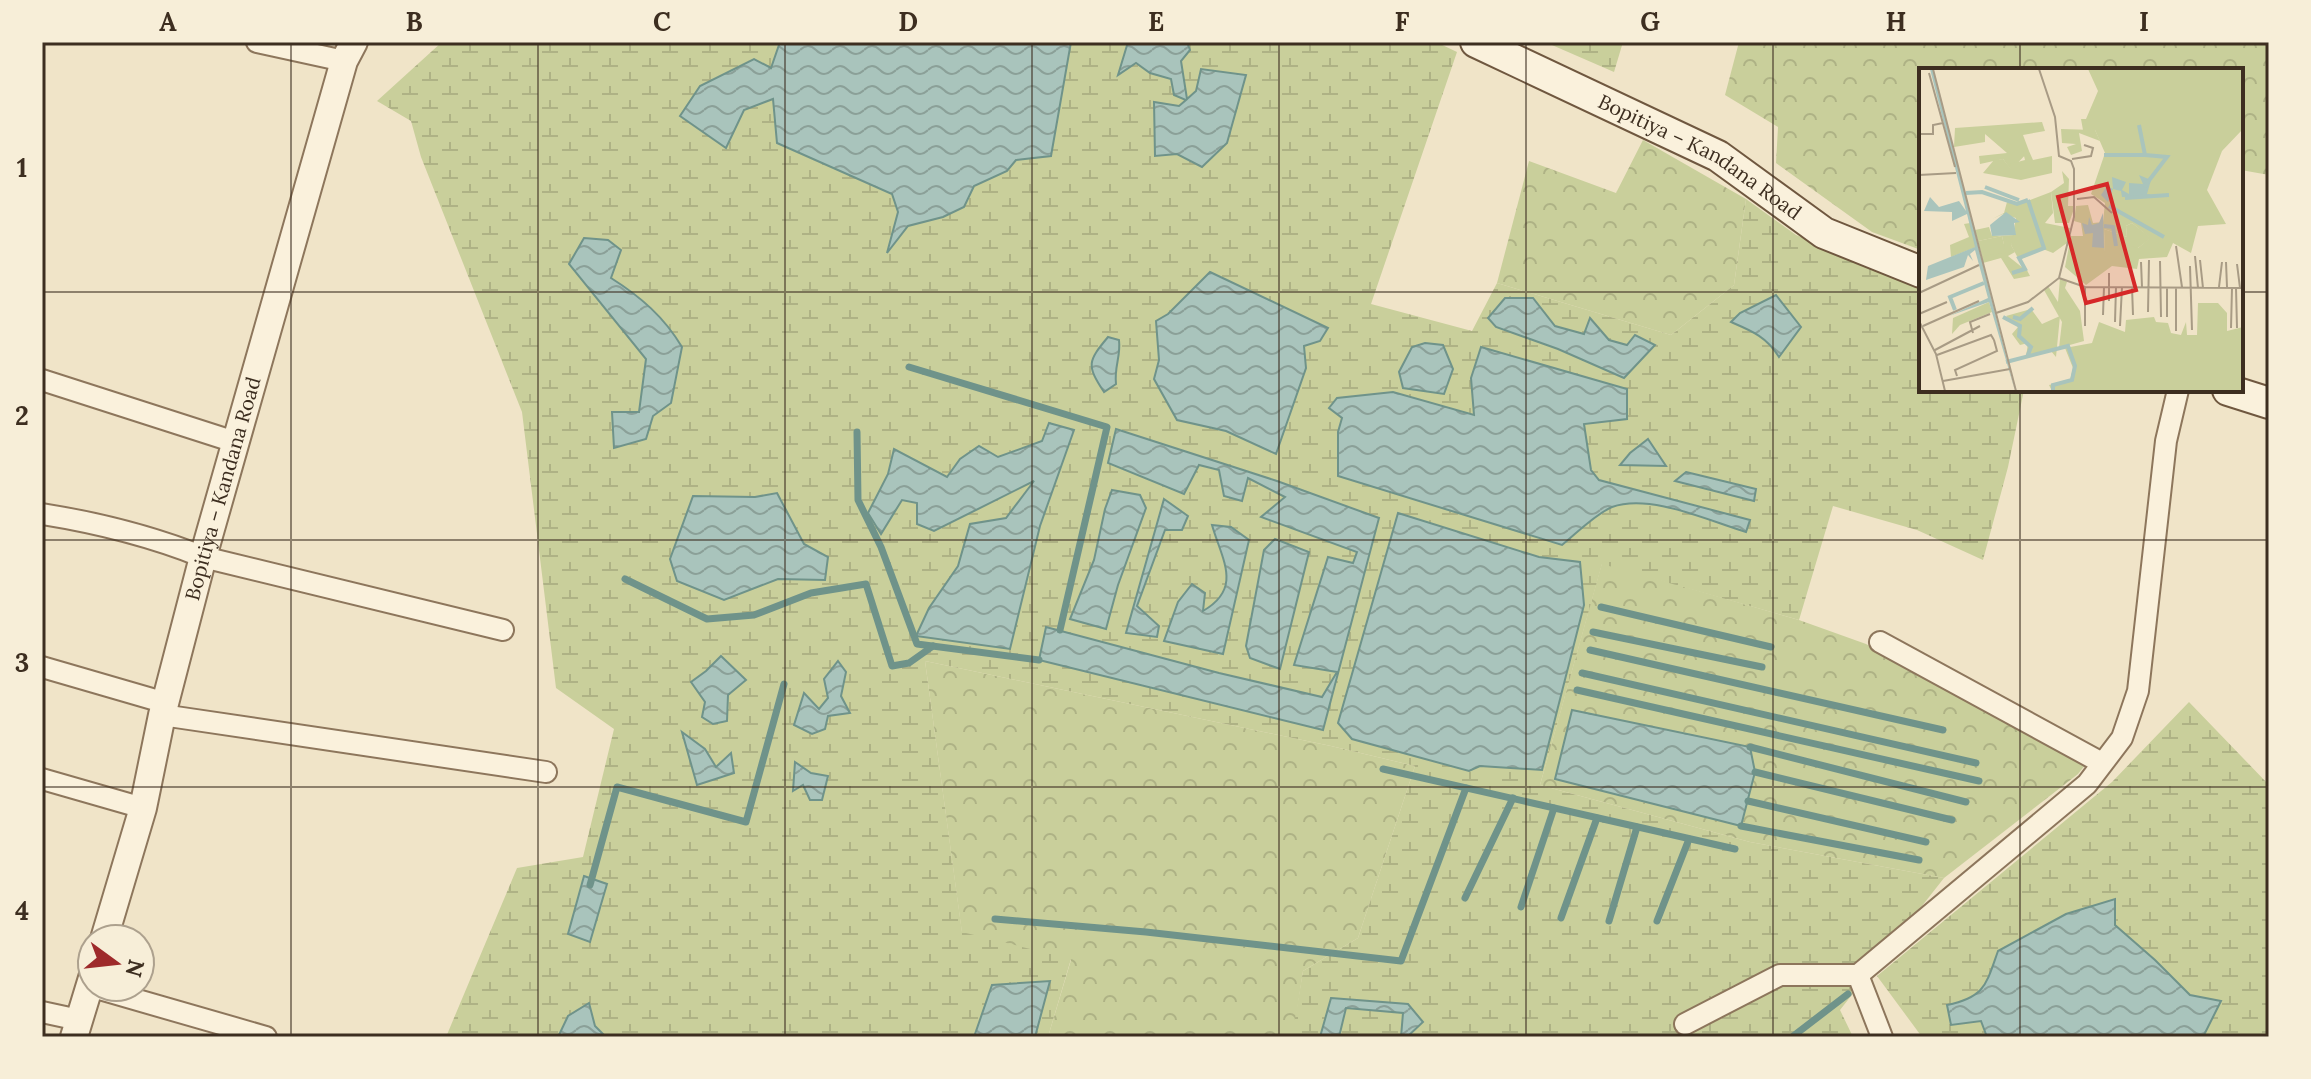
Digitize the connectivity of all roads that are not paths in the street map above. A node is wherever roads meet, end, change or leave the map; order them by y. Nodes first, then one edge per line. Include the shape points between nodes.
1 (257, 42) edge
2 (1476, 42) edge
3 (349, 51) edge
4 (1919, 271) edge
5 (42, 380) edge
6 (2178, 392) edge
7 (2234, 392) edge
8 (2269, 403) edge
9 (235, 442) junction
10 (42, 514) edge
11 (203, 557) junction
12 (503, 630) dead end
13 (1880, 642) dead end
14 (42, 667) edge
15 (164, 709) junction
16 (2102, 763) junction
17 (546, 772) dead end
18 (42, 779) edge
19 (143, 808) junction
20 (109, 923) edge
21 (1858, 975) junction
22 (156, 1002) edge
23 (84, 1003) edge
24 (42, 1012) edge
25 (1685, 1024) dead end
26 (76, 1028) edge
27 (266, 1037) edge
28 (1882, 1037) edge

1 - 3 street
2 - 4 main road, Bopitiya – Kandana Road via 1718,156 1824,233
3 - 9 street, Bopitiya – Kandana Road
5 - 9 street
6 - 16 street via 2166,441 2138,691 2122,738
7 - 8 main road
9 - 11 street, Bopitiya – Kandana Road
10 - 11 street via 95,523
11 - 12 street
11 - 15 street, Bopitiya – Kandana Road
13 - 16 street
14 - 15 street
15 - 17 street
15 - 19 street, Bopitiya – Kandana Road
16 - 21 street via 2087,784
18 - 19 street
19 - 20 street, Bopitiya – Kandana Road
21 - 25 street via 1780,975
21 - 28 street
22 - 27 street
23 - 26 street
24 - 26 street

